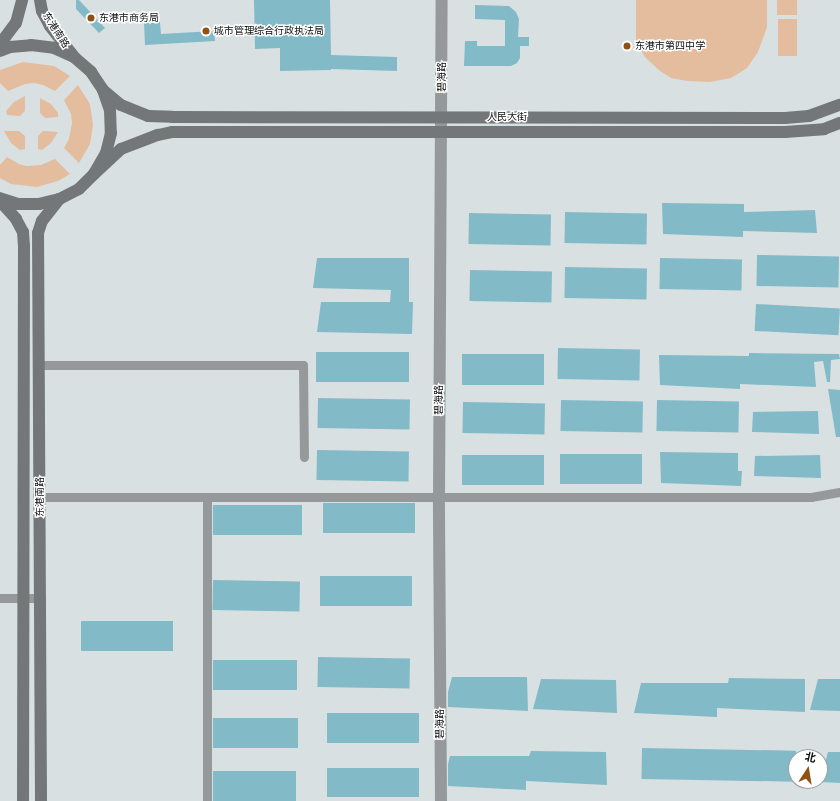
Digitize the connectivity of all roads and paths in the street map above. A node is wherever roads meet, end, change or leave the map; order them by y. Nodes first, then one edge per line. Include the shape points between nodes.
1 (22, 0) edge
2 (40, 0) edge
3 (442, 0) edge
4 (0, 44) edge
5 (0, 51) edge
6 (75, 58) junction
7 (103, 90) junction
8 (840, 105) edge
9 (441, 117) junction
10 (840, 123) edge
11 (441, 132) junction
12 (94, 174) junction
13 (59, 199) junction
14 (0, 200) edge
15 (39, 365) junction
16 (304, 457) dead end
17 (840, 492) edge
18 (40, 497) junction
19 (207, 497) junction
20 (438, 498) junction
21 (0, 598) edge
22 (23, 598) junction
23 (41, 598) junction
24 (22, 801) edge
25 (41, 801) edge
26 (207, 801) edge
27 (440, 801) edge

1 - 4 main road via 16,23
2 - 6 main road, 东港南路 via 42,11 50,26
3 - 9 street, 碧海路
5 - 6 main road via 32,44 54,48
6 - 7 main road via 91,72
7 - 9 main road, 人民大街 via 121,105 148,116
7 - 12 main road via 110,110 110,133 106,153
8 - 9 main road, 人民大街 via 809,116 786,118
9 - 11 street, 碧海路
10 - 11 main road, 人民大街 via 824,129 785,132
11 - 12 main road, 人民大街 via 172,132 121,149
11 - 20 street, 碧海路
12 - 13 main road via 79,189
13 - 14 main road via 39,204 18,204
13 - 15 main road, 东港南路 via 42,221 38,233
14 - 22 main road, 东港南路 via 24,232
15 - 16 street via 303,365
15 - 18 main road, 东港南路
17 - 20 street via 811,497
18 - 19 street
18 - 23 main road, 东港南路
19 - 20 street
19 - 26 street
20 - 27 street, 碧海路
21 - 22 street
22 - 23 street
22 - 24 main road, 东港南路
23 - 25 main road, 东港南路

